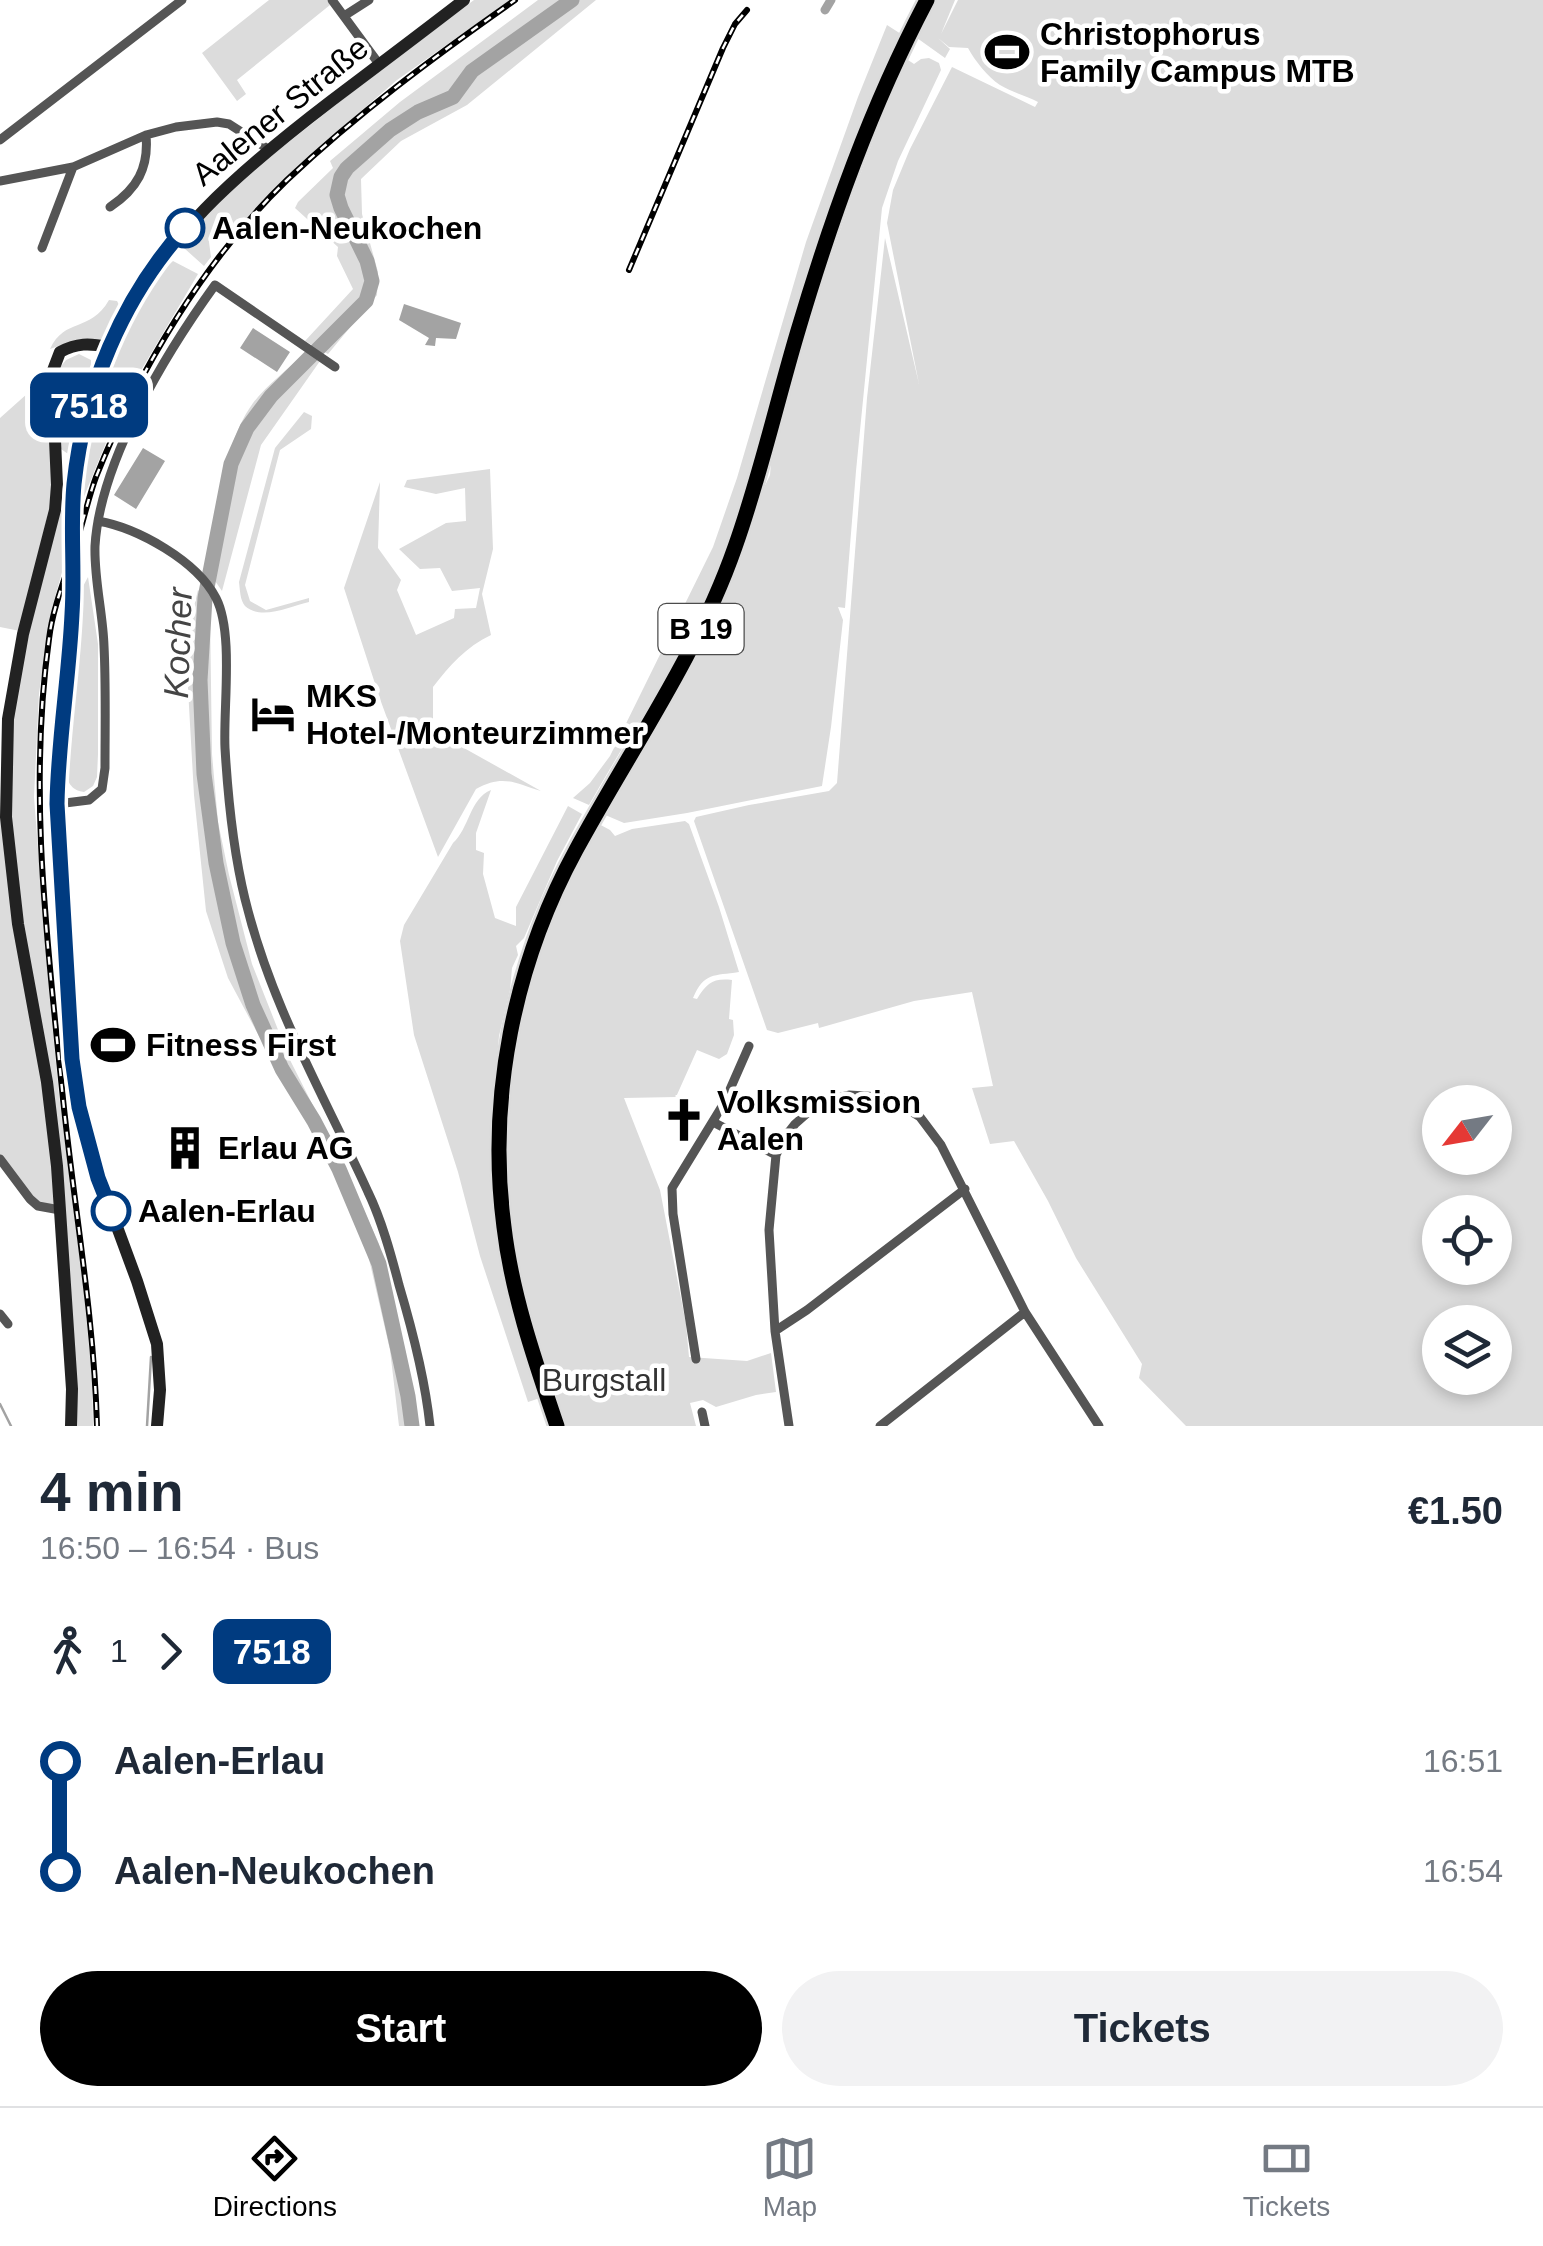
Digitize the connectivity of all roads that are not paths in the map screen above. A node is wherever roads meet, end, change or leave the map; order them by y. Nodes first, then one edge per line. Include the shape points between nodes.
1 (182, 0) edge
2 (332, 0) edge
3 (369, 0) edge
4 (464, 0) edge
5 (927, 0) edge
6 (344, 16) junction
7 (379, 64) junction
8 (146, 135) junction
9 (0, 140) edge
10 (268, 148) junction
11 (72, 168) junction
12 (0, 182) edge
13 (110, 207) dead end
14 (42, 248) dead end
15 (108, 348) junction
16 (331, 363) dead end
17 (98, 522) junction
18 (3, 733) edge
19 (57, 804) junction
20 (750, 1046) dead end
21 (712, 1122) junction
22 (776, 1155) junction
23 (0, 1159) edge
24 (964, 1189) junction
25 (60, 1210) junction
26 (1024, 1312) junction
27 (0, 1314) edge
28 (8, 1324) dead end
29 (774, 1330) junction
30 (696, 1359) dead end
31 (702, 1412) dead end
32 (71, 1426) edge
33 (157, 1426) edge
34 (430, 1426) edge
35 (556, 1426) edge
36 (705, 1426) edge
37 (789, 1426) edge
38 (880, 1426) edge
39 (1099, 1426) edge

1 - 9 street
2 - 6 street
3 - 6 street
4 - 7 street, Aalener Straße
5 - 35 highway, B 19 via 832,222 720,588 571,859 525,970 504,1068 499,1176 511,1270
6 - 7 street
7 - 10 street, Aalener Straße
8 - 10 street via 217,122
8 - 11 street
8 - 13 street via 140,178
10 - 15 street, Aalener Straße via 171,244
11 - 12 street
11 - 14 street
15 - 18 street via 75,344 60,352 52,373 58,485
15 - 19 street, Aalener Straße, bridge via 74,484 73,610
16 - 17 street via 215,285 144,399 104,490
17 - 19 street via 105,768 102,788 89,800
17 - 34 street via 180,558 218,603 229,798 244,897 289,1030 376,1211 416,1345
18 - 25 street via 18,924 47,1082
19 - 33 street, Aalener Straße via 79,1107 157,1344
20 - 21 street
21 - 22 street
21 - 30 street via 672,1188
22 - 24 street via 812,1109 850,1095 881,1097 920,1118
22 - 29 street via 769,1230
23 - 25 street via 38,1206
24 - 26 street
24 - 29 street
25 - 32 street
26 - 38 street
26 - 39 street
27 - 28 street
29 - 37 street
31 - 36 street

